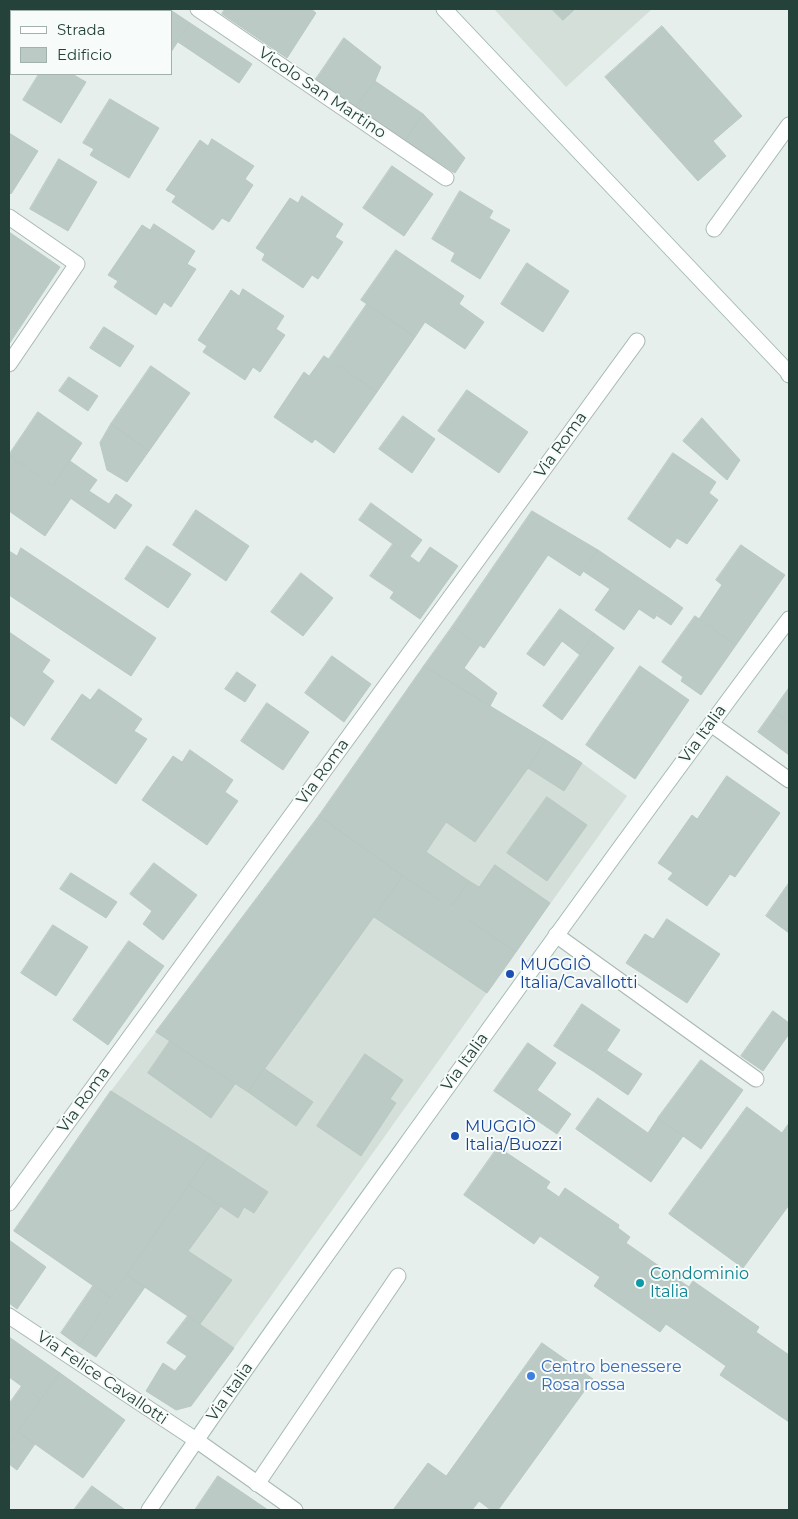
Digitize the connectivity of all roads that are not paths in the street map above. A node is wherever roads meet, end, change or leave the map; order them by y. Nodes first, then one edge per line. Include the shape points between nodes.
1 (198, 9) edge
2 (444, 9) edge
3 (789, 125) edge
4 (446, 178) dead end
5 (9, 217) edge
6 (714, 229) dead end
7 (636, 341) dead end
8 (9, 364) edge
9 (788, 373) edge
10 (789, 619) edge
11 (711, 724) junction
12 (789, 780) edge
13 (556, 936) junction
14 (756, 1079) dead end
15 (9, 1203) edge
16 (398, 1276) dead end
17 (9, 1316) edge
18 (196, 1440) junction
19 (257, 1484) junction
20 (148, 1510) edge
21 (295, 1510) edge

1 - 4 street, Vicolo San Martino
2 - 9 street
3 - 6 street
5 - 8 street via 77,264
7 - 15 street, Via Roma
10 - 11 street, Via Italia
11 - 12 street
11 - 13 street, Via Italia
13 - 14 street
13 - 18 street, Via Italia
16 - 19 street
17 - 18 street, Via Felice Cavallotti
18 - 19 street, Via Felice Cavallotti
18 - 20 street, Via Italia
19 - 21 street, Via Felice Cavallotti

